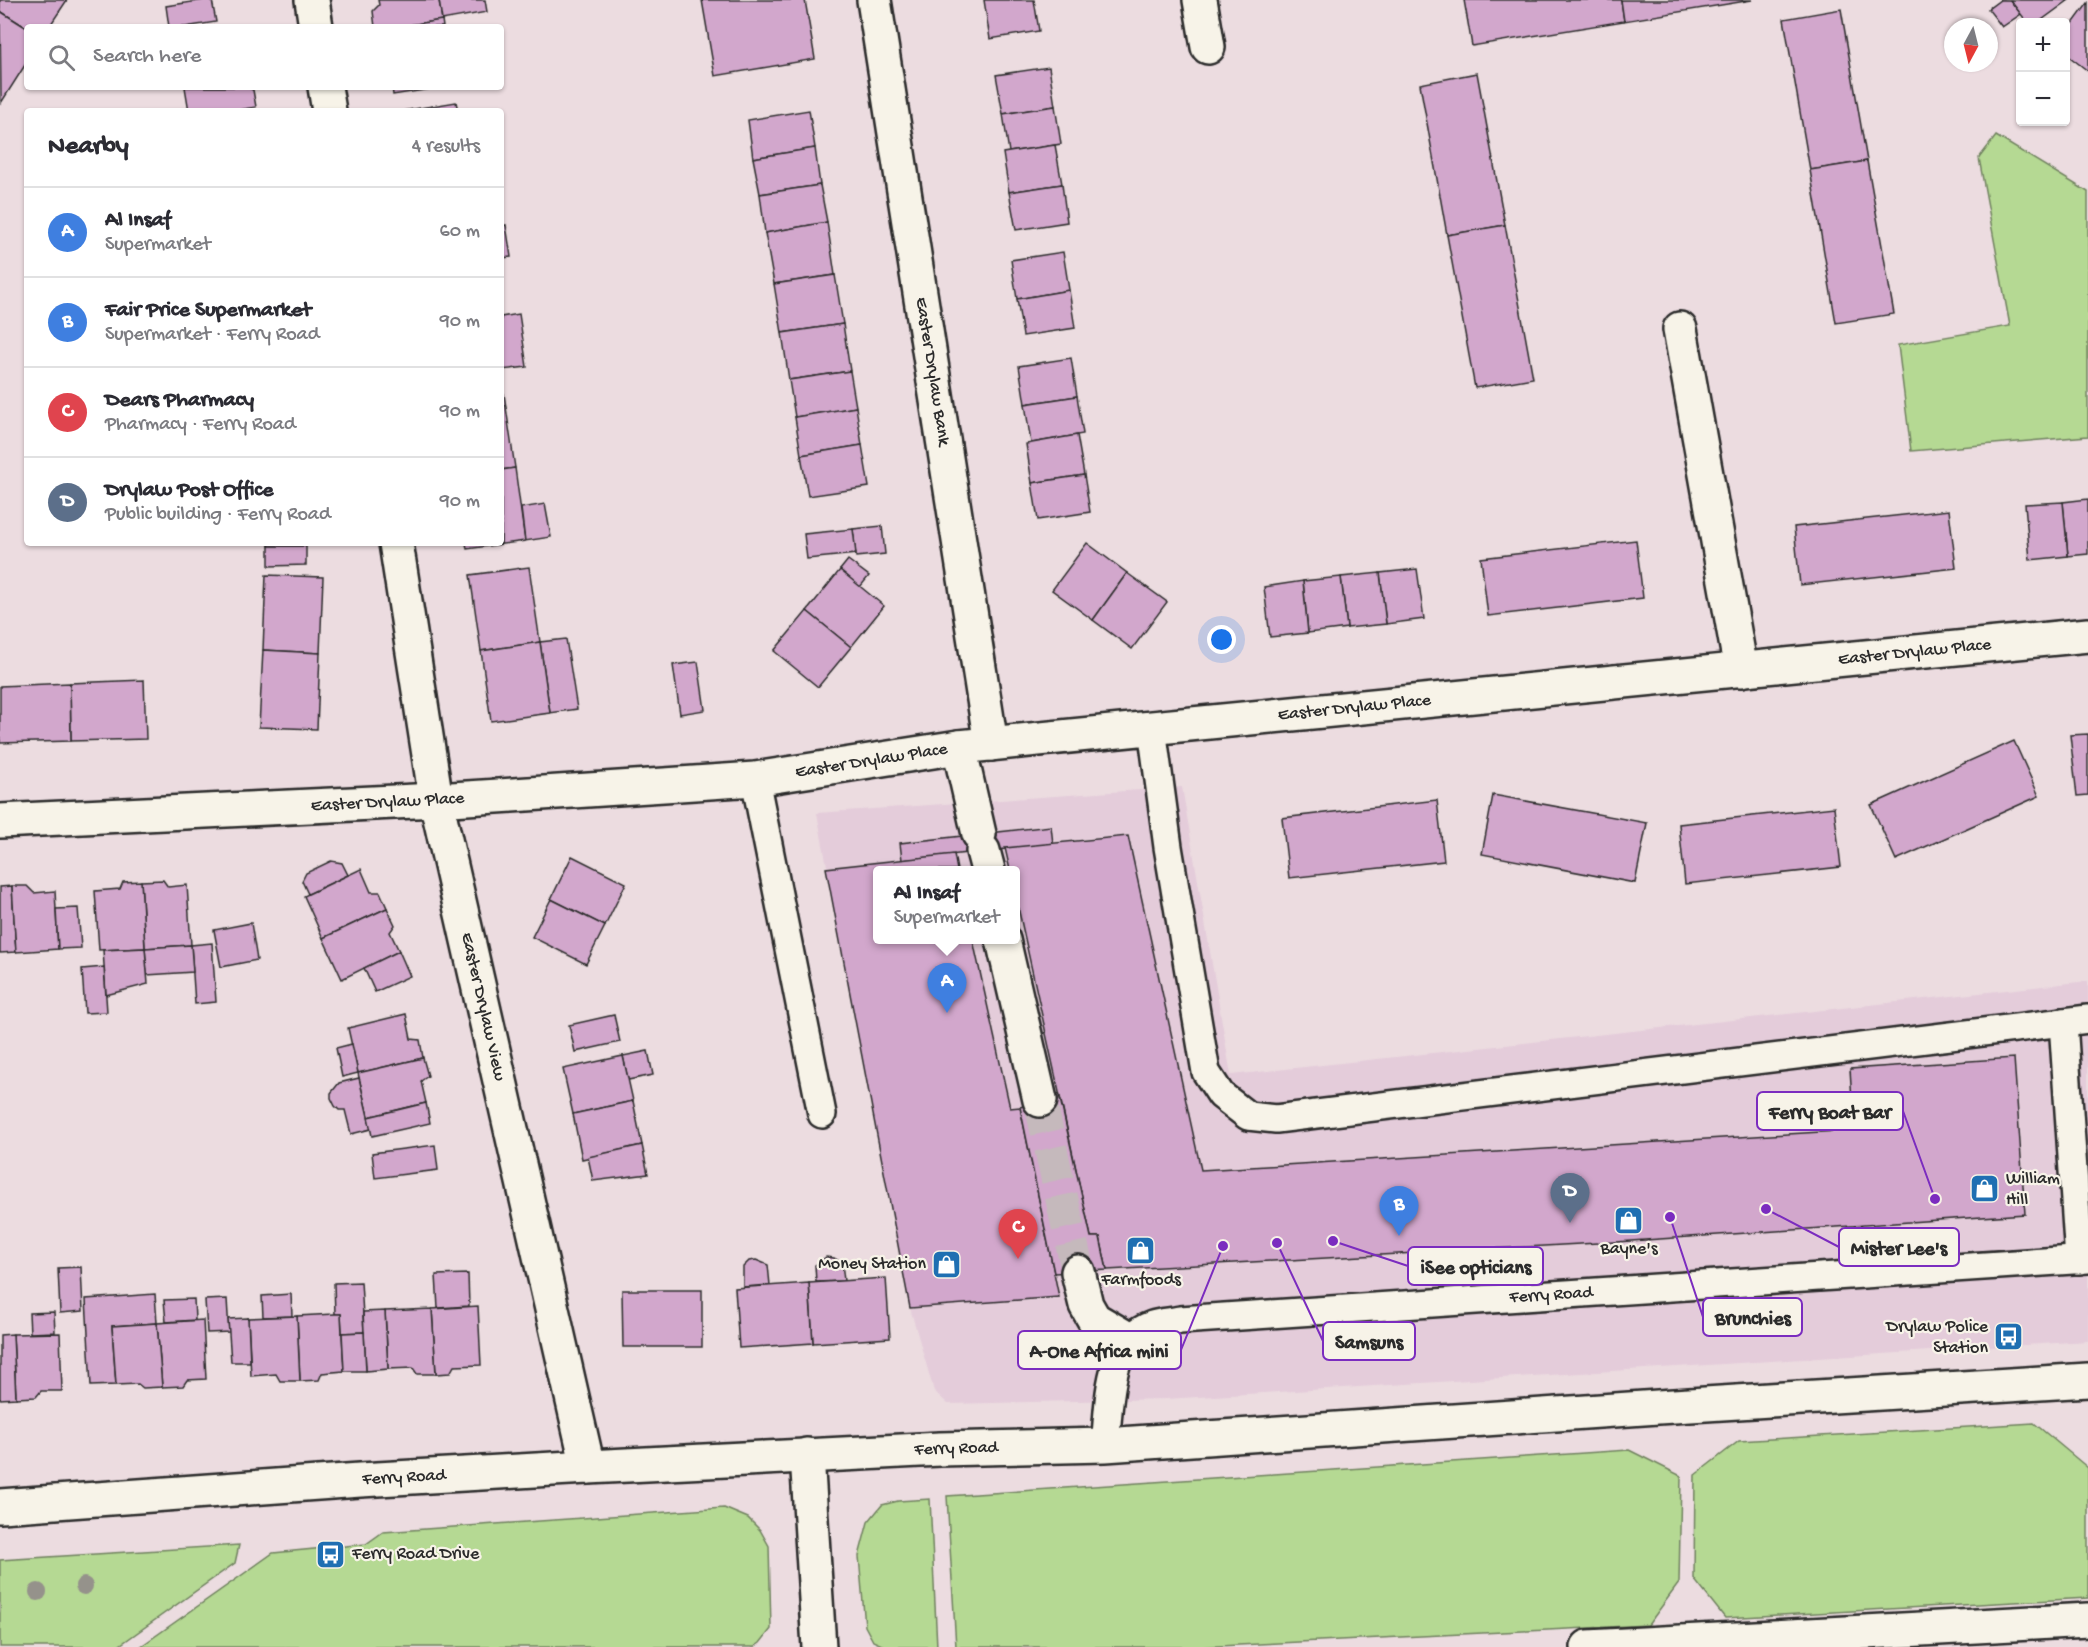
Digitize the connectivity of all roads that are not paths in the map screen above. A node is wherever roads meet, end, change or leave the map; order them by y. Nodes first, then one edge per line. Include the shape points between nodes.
1 (312, 0) edge
2 (874, 0) edge
3 (1200, 0) edge
4 (316, 24) edge
5 (1208, 47) dead end
6 (326, 90) edge
7 (328, 108) edge
8 (1680, 329) dead end
9 (396, 546) edge
10 (2088, 635) edge
11 (1741, 670) junction
12 (1152, 728) junction
13 (991, 744) junction
14 (959, 747) junction
15 (755, 779) junction
16 (436, 800) junction
17 (0, 821) edge
18 (983, 852) edge
19 (1004, 944) edge
20 (2075, 1021) edge
21 (1040, 1100) tunnel mouth
22 (822, 1114) dead end
23 (2083, 1259) edge
24 (1078, 1272) tunnel mouth
25 (1128, 1339) junction
26 (2088, 1380) edge
27 (1105, 1445) junction
28 (807, 1455) junction
29 (588, 1467) junction
30 (0, 1506) edge
31 (2088, 1620) edge
32 (1686, 1645) edge
33 (819, 1647) edge
34 (1588, 1647) edge

1 - 4 street
2 - 13 street, Easter Drylaw Bank
3 - 5 street
6 - 7 street
8 - 11 street
9 - 16 street, Easter Drylaw View
10 - 11 street, Easter Drylaw Place
11 - 12 street, Easter Drylaw Place
12 - 13 street, Easter Drylaw Place
12 - 20 lane via 1206,1072 1221,1095 1248,1116 1276,1119
13 - 14 street, Easter Drylaw Place
14 - 15 street, Easter Drylaw Place
14 - 18 street
15 - 16 street, Easter Drylaw Place
15 - 22 lane
16 - 17 street, Easter Drylaw Place
16 - 29 street, Easter Drylaw View
19 - 21 street
20 - 23 lane
23 - 25 lane, Ferry Road via 1180,1320 1152,1325
24 - 25 street via 1086,1305 1094,1319
25 - 27 lane via 1113,1377
26 - 27 street, Ferry Road
27 - 28 street, Ferry Road
28 - 29 street, Ferry Road
28 - 33 street
29 - 30 street, Ferry Road
31 - 32 street
32 - 34 street

